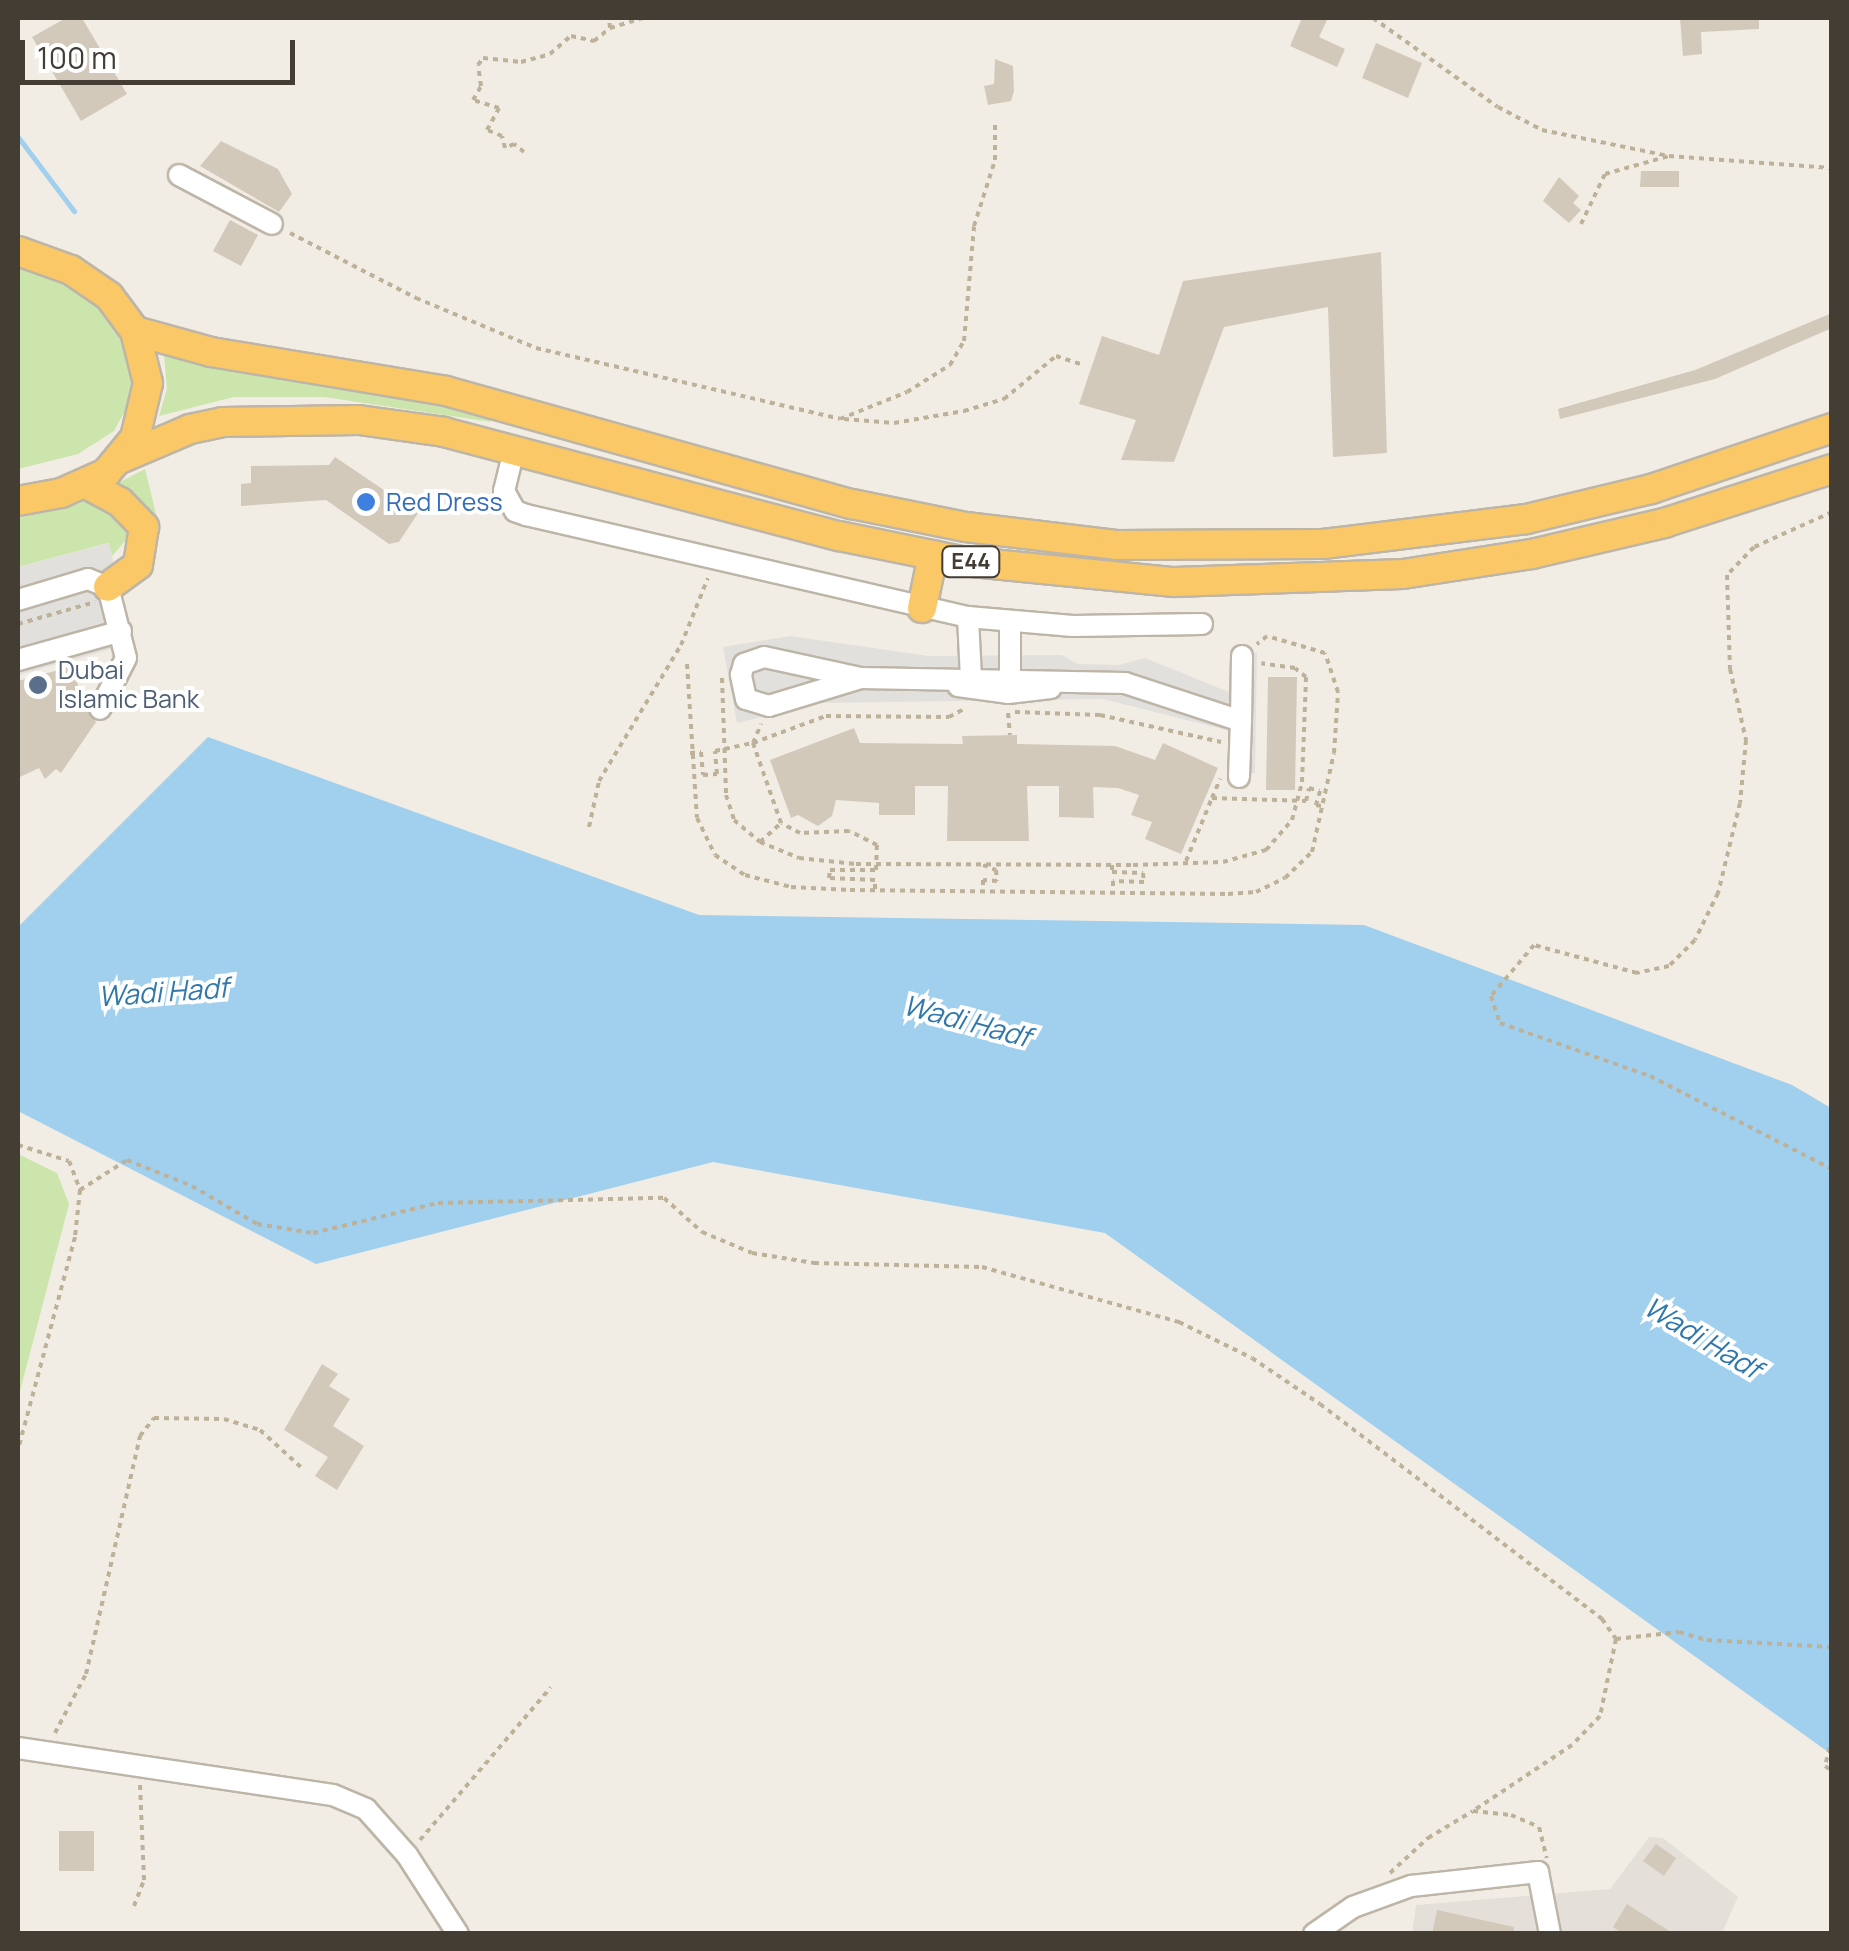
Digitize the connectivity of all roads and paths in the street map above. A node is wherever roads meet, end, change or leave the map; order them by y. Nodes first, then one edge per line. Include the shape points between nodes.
1 (608, 18) edge
2 (642, 18) edge
3 (1374, 18) edge
4 (610, 28) junction
5 (995, 125) dead end
6 (524, 152) dead end
7 (1669, 156) junction
8 (1832, 168) edge
9 (179, 175) dead end
10 (272, 224) joint
11 (1581, 224) dead end
12 (18, 252) edge
13 (135, 330) junction
14 (1081, 364) dead end
15 (524, 414) junction
16 (840, 419) junction
17 (1832, 428) edge
18 (514, 450) junction
19 (120, 459) junction
20 (1832, 469) edge
21 (86, 484) junction
22 (18, 501) edge
23 (1832, 512) edge
24 (933, 555) junction
25 (714, 559) junction
26 (101, 583) junction
27 (18, 600) edge
28 (922, 608) junction
29 (968, 617) junction
30 (1010, 622) junction
31 (18, 624) edge
32 (1202, 624) dead end
33 (121, 631) junction
34 (1242, 656) junction
35 (18, 660) edge
36 (687, 664) dead end
37 (741, 675) junction
38 (862, 678) junction
39 (943, 678) junction
40 (971, 678) junction
41 (1010, 678) junction
42 (1061, 681) junction
43 (769, 706) junction
44 (100, 708) dead end
45 (980, 708) dead end
46 (994, 709) dead end
47 (1008, 710) junction
48 (1241, 721) junction
49 (1010, 735) dead end
50 (753, 744) junction
51 (728, 748) junction
52 (1240, 748) junction
53 (690, 753) junction
54 (1239, 776) dead end
55 (1298, 800) junction
56 (1326, 807) junction
57 (781, 823) junction
58 (590, 827) dead end
59 (760, 842) junction
60 (983, 863) junction
61 (1185, 863) junction
62 (877, 864) junction
63 (1112, 865) junction
64 (875, 889) junction
65 (984, 889) junction
66 (1113, 892) junction
67 (18, 1146) edge
68 (1832, 1169) edge
69 (80, 1190) junction
70 (18, 1449) edge
71 (303, 1469) dead end
72 (1616, 1639) junction
73 (1832, 1646) edge
74 (551, 1687) dead end
75 (1832, 1738) edge
76 (28, 1750) edge
77 (139, 1765) junction
78 (1832, 1771) edge
79 (1472, 1811) junction
80 (407, 1856) junction
81 (1538, 1872) junction
82 (134, 1906) dead end
83 (1353, 1907) junction
84 (458, 1934) edge
85 (1314, 1934) edge
86 (1550, 1934) edge

1 - 4 path
2 - 4 path
3 - 7 path via 1498,107 1542,130
4 - 6 path via 594,41 571,36 550,54 522,62 483,58 478,65 481,86 473,100 499,108 487,130 502,136 504,148 514,144
5 - 16 path via 995,160 974,226 964,341 950,365 907,392
7 - 8 path
7 - 11 path via 1606,174
9 - 10 street
10 - 16 path via 416,298 536,348
12 - 13 highway via 93,282
13 - 15 highway, E44 via 210,352 446,391
13 - 19 highway via 148,383 146,410
14 - 16 path via 1056,356 1004,398 964,411 894,422
15 - 17 highway, E44 via 852,504 966,528 1116,545 1212,547 1323,544 1526,519 1651,489
15 - 18 highway
18 - 19 highway, E44 via 410,427 274,418 190,429
18 - 24 highway, E44
18 - 25 street via 504,491 515,511
19 - 21 highway
20 - 24 highway, E44 via 1664,523 1403,574 1174,582
21 - 22 highway
21 - 26 highway via 120,502 144,527 138,565
23 - 68 path via 1754,547 1728,575 1730,669 1746,740 1740,803 1718,892 1695,940 1669,966 1637,972 1534,945 1491,996 1500,1023 1650,1076
24 - 28 highway
25 - 28 street
25 - 58 path via 681,645 599,780
26 - 27 street
26 - 31 path via 102,600
26 - 33 street
28 - 29 street
29 - 30 street
29 - 40 street
30 - 32 street
30 - 41 street
33 - 35 street
33 - 44 street via 126,666
34 - 48 street
34 - 55 path via 1295,668 1306,677
34 - 56 path via 1267,636 1325,653 1338,692
36 - 53 path
37 - 38 street via 744,664 764,657
37 - 43 street via 746,699
37 - 51 path via 717,679
38 - 39 street
38 - 43 street
39 - 40 street
39 - 42 street via 969,692 1044,694
40 - 41 street
41 - 42 street
42 - 48 street via 1125,683
43 - 50 path
45 - 50 path via 949,717 826,716
46 - 47 path
47 - 49 path
47 - 52 path via 1028,717 1100,714
48 - 52 street
50 - 51 path
50 - 57 path
51 - 53 path via 715,751 717,774 703,775 701,752
51 - 59 path via 726,795 734,820
52 - 54 street
53 - 64 path via 697,818 715,855 745,875 791,886
55 - 56 path via 1306,802 1309,788 1320,791 1316,805
55 - 61 path via 1292,820 1266,850
55 - 61 path via 1212,798
56 - 66 path via 1312,852 1286,878 1256,892
57 - 59 path
57 - 62 path via 800,833 869,837 877,845
59 - 62 path via 799,858
60 - 62 path
60 - 63 path
60 - 65 path via 983,870 996,870 997,881 984,880
61 - 63 path
62 - 64 path via 876,870 830,870 829,878 875,880
63 - 66 path via 1112,872 1144,872 1144,882 1113,881
64 - 65 path
65 - 66 path
67 - 69 path via 69,1161
69 - 70 path via 75,1236
69 - 72 path via 127,1160 192,1186 257,1224 313,1233 438,1202 664,1198 702,1232 752,1253 814,1263 982,1267 1162,1317 1252,1358 1320,1404 1602,1619
71 - 76 path via 260,1430 224,1419 154,1418 140,1436 86,1674 69,1715
72 - 73 path via 1679,1632 1708,1640
72 - 79 path via 1600,1716 1572,1744
74 - 80 path
75 - 78 path via 1825,1766
76 - 77 street
77 - 80 street via 332,1795 366,1809
77 - 82 path via 144,1880
79 - 81 path via 1512,1815 1539,1828 1547,1860
79 - 83 path via 1428,1838
80 - 84 street
81 - 83 street via 1411,1886
81 - 86 street
83 - 85 street

